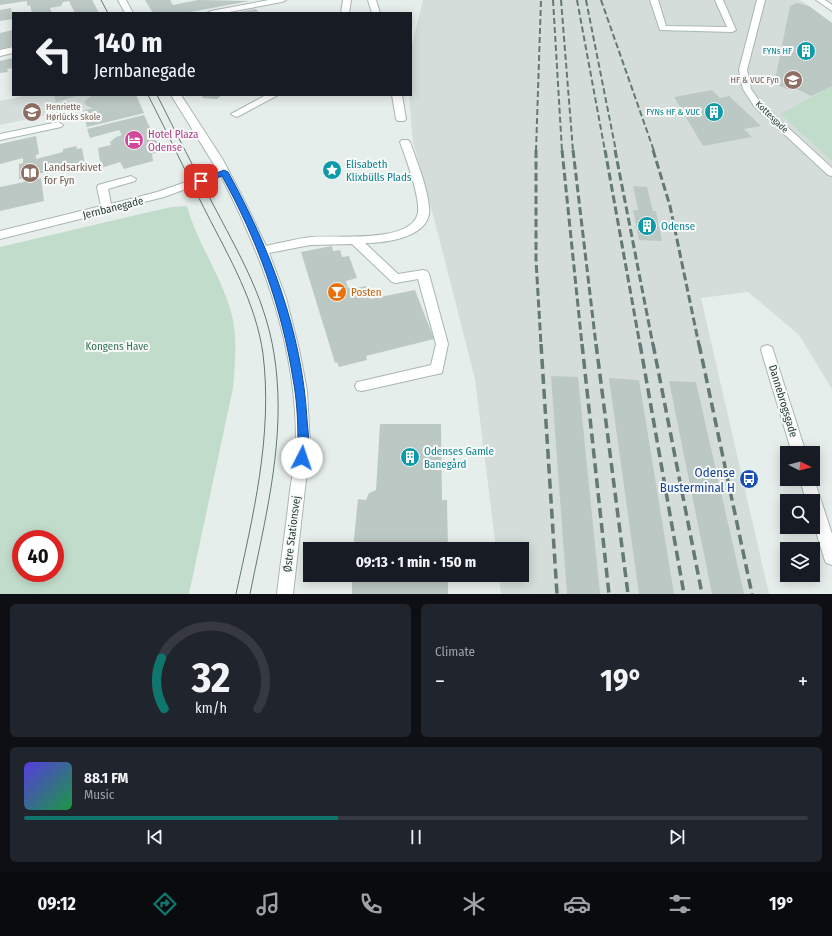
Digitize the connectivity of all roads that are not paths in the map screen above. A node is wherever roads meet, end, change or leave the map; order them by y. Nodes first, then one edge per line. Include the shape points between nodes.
1 (122, 0) edge
2 (282, 0) edge
3 (347, 0) edge
4 (372, 0) edge
5 (654, 0) edge
6 (719, 0) edge
7 (761, 0) edge
8 (820, 0) edge
9 (259, 4) junction
10 (832, 9) edge
11 (128, 12) edge
12 (216, 12) edge
13 (264, 12) edge
14 (345, 12) edge
15 (376, 12) edge
16 (12, 50) edge
17 (0, 53) edge
18 (177, 96) edge
19 (271, 96) edge
20 (397, 96) edge
21 (236, 114) dead end
22 (401, 119) dead end
23 (58, 125) dead end
24 (0, 137) edge
25 (405, 142) dead end
26 (224, 172) junction
27 (832, 173) edge
28 (131, 179) dead end
29 (107, 210) junction
30 (0, 235) edge
31 (355, 240) junction
32 (262, 251) junction
33 (767, 350) dead end
34 (362, 386) dead end
35 (797, 446) edge
36 (809, 486) edge
37 (832, 558) edge
38 (285, 594) edge

1 - 11 street
2 - 9 street
3 - 14 street
4 - 15 street
5 - 6 street via 663,28 732,30
7 - 27 street, Kottesgade via 743,70 747,89 757,104
8 - 10 street
9 - 12 street
9 - 13 street
16 - 17 street
18 - 26 street, Østre Stationsvej
19 - 21 street
20 - 22 street
23 - 24 street
25 - 31 street via 418,182 424,214 419,225 405,234
26 - 29 street, Jernbanegade via 160,196
26 - 32 street, Østre Stationsvej
28 - 29 street via 102,187
29 - 30 street, Jernbanegade
31 - 32 street via 308,241
31 - 34 street via 396,279 423,274 442,344 438,369
32 - 38 street, Østre Stationsvej via 280,298 300,391 303,444
33 - 35 street, Dannebrogsgade
36 - 37 street

